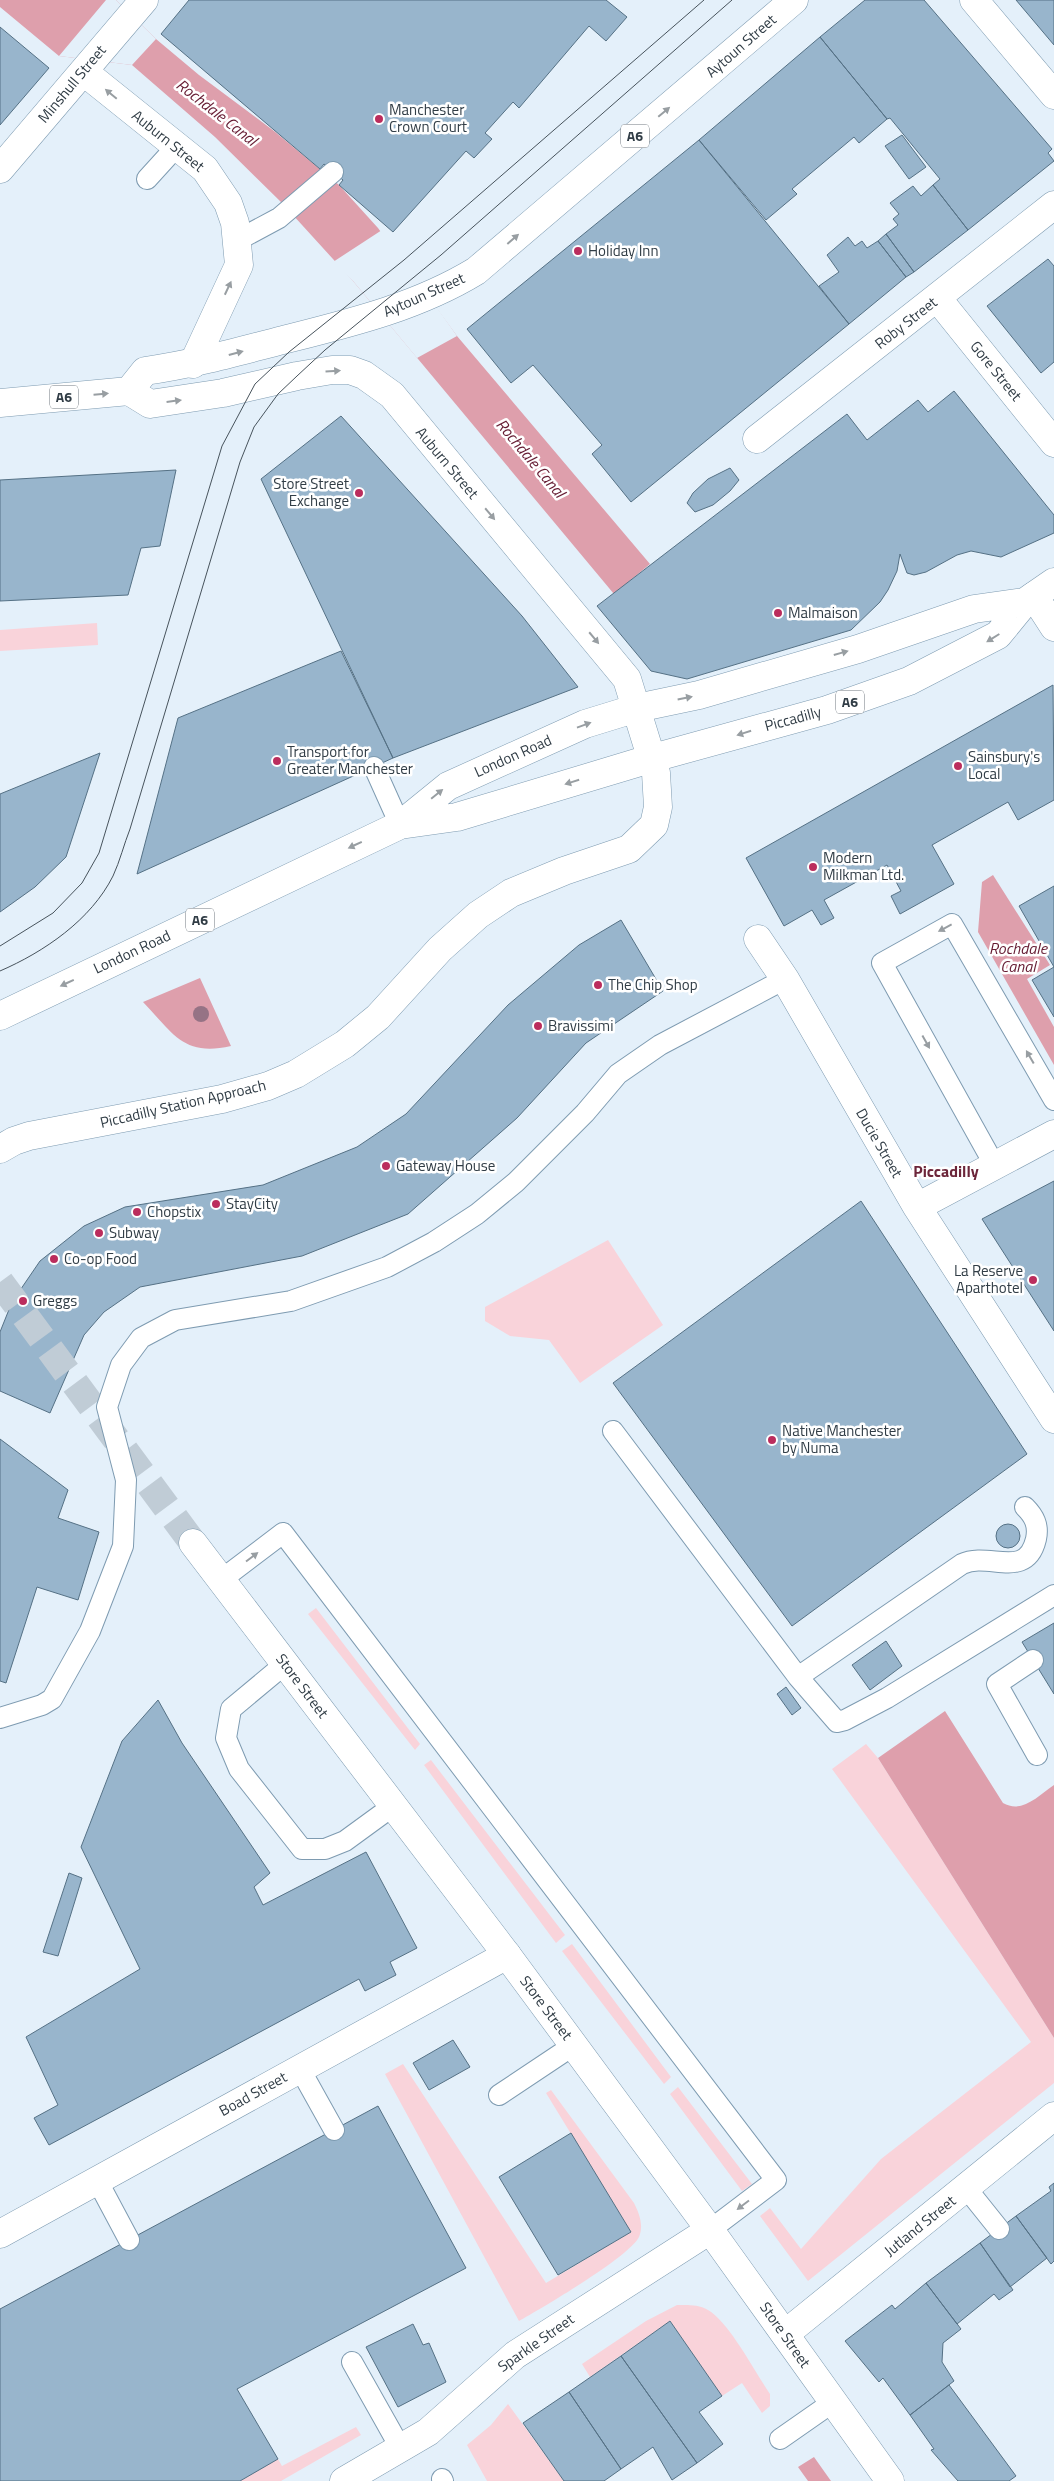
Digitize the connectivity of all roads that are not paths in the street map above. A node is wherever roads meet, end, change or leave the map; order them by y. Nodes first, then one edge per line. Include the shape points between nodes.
1 (794, 0) edge
2 (974, 0) edge
3 (138, 8) edge
4 (88, 66) junction
5 (1054, 95) edge
6 (177, 146) junction
7 (0, 169) edge
8 (333, 172) dead end
9 (147, 179) dead end
10 (1054, 205) edge
11 (238, 240) junction
12 (938, 299) junction
13 (193, 364) junction
14 (128, 391) junction
15 (0, 403) edge
16 (757, 439) dead end
17 (1054, 443) edge
18 (1038, 593) edge
19 (1054, 628) edge
20 (637, 708) junction
21 (653, 758) junction
22 (374, 767) dead end
23 (400, 825) junction
24 (758, 939) dead end
25 (785, 979) junction
26 (0, 1016) edge
27 (1054, 1100) edge
28 (1054, 1134) edge
29 (0, 1149) edge
30 (995, 1166) junction
31 (917, 1207) junction
32 (1054, 1419) edge
33 (613, 1431) dead end
34 (1025, 1507) dead end
35 (193, 1543) tunnel mouth
36 (221, 1580) junction
37 (1054, 1595) edge
38 (1033, 1660) dead end
39 (285, 1664) junction
40 (798, 1677) junction
41 (0, 1718) edge
42 (1037, 1754) dead end
43 (393, 1806) junction
44 (507, 1955) junction
45 (574, 2046) junction
46 (300, 2068) junction
47 (499, 2095) dead end
48 (1054, 2116) edge
49 (334, 2130) dead end
50 (98, 2180) junction
51 (967, 2189) junction
52 (999, 2229) dead end
53 (710, 2230) junction
54 (0, 2234) edge
55 (129, 2240) dead end
56 (785, 2334) junction
57 (352, 2362) dead end
58 (832, 2402) junction
59 (780, 2439) dead end
60 (401, 2449) junction
61 (344, 2481) edge
62 (890, 2481) edge

13 -> 1 street, Aytoun Street / A6 via 363,320 450,287 476,271
2 - 5 street
3 - 4 street, Minshull Street
6 -> 4 street, Auburn Street
4 - 7 street, Minshull Street
6 - 9 lane
6 - 11 street, Auburn Street via 205,169 228,202
8 - 11 lane via 279,218
10 - 12 street, Roby Street
13 -> 11 street, Auburn Street via 239,265
12 - 16 street, Roby Street
12 - 17 street, Gore Street
13 - 14 street, Aytoun Street / A6 via 145,371
15 -> 14 street, A6
14 -> 20 street, Auburn Street via 150,404 223,393 263,382 332,370 350,370 379,384 392,395 613,661 627,679
18 - 19 street
20 -> 18 street via 699,695 858,648 974,609
18 -> 21 street, Piccadilly / A6 via 998,635 908,681 827,710
20 - 21 street, Auburn Street
23 -> 20 street, London Road via 448,786 585,724
21 -> 23 street, London Road / A6 via 457,816
21 - 29 street, Piccadilly Station Approach via 658,807 654,825 630,848 520,890 478,915 440,948 378,1017 346,1044 296,1074 222,1099 29,1136
22 - 23 lane
23 -> 26 street, London Road / A6
24 - 25 street, Ducie Street
25 - 31 street, Ducie Street
25 - 41 lane via 660,1045 618,1074 585,1113 516,1182 477,1214 434,1242 387,1267 292,1301 175,1320 141,1338 121,1365 107,1407 126,1480 123,1546 90,1631 52,1699
27 -> 30 lane via 952,924 882,963
28 - 30 street
30 - 31 street
31 - 32 street, Ducie Street
33 - 40 lane
34 - 40 lane via 1036,1521 1038,1530 1035,1544 1024,1558 1011,1563 977,1560 962,1564
35 - 36 street, Store Street
36 - 39 street, Store Street
36 -> 53 lane via 283,1533 776,2180
37 - 40 lane via 887,1698 840,1722 834,1721
38 - 42 lane via 997,1684
39 - 43 street, Store Street
39 - 43 lane via 231,1709 226,1738 239,1769 302,1849 325,1849 345,1841
43 - 44 street, Store Street
44 - 45 street, Store Street
44 - 46 street, Boad Street
45 - 47 lane
45 - 53 street, Store Street
46 - 49 lane
46 - 50 street, Boad Street
48 - 51 street, Jutland Street
50 - 54 street, Boad Street
50 - 55 lane
51 - 52 lane
51 - 56 street, Jutland Street
53 - 56 street, Store Street
53 - 60 street, Sparkle Street via 515,2355 441,2421
56 - 58 street, Store Street
57 - 60 lane
58 - 59 lane
58 - 62 street, Store Street
60 - 61 street, Sparkle Street

